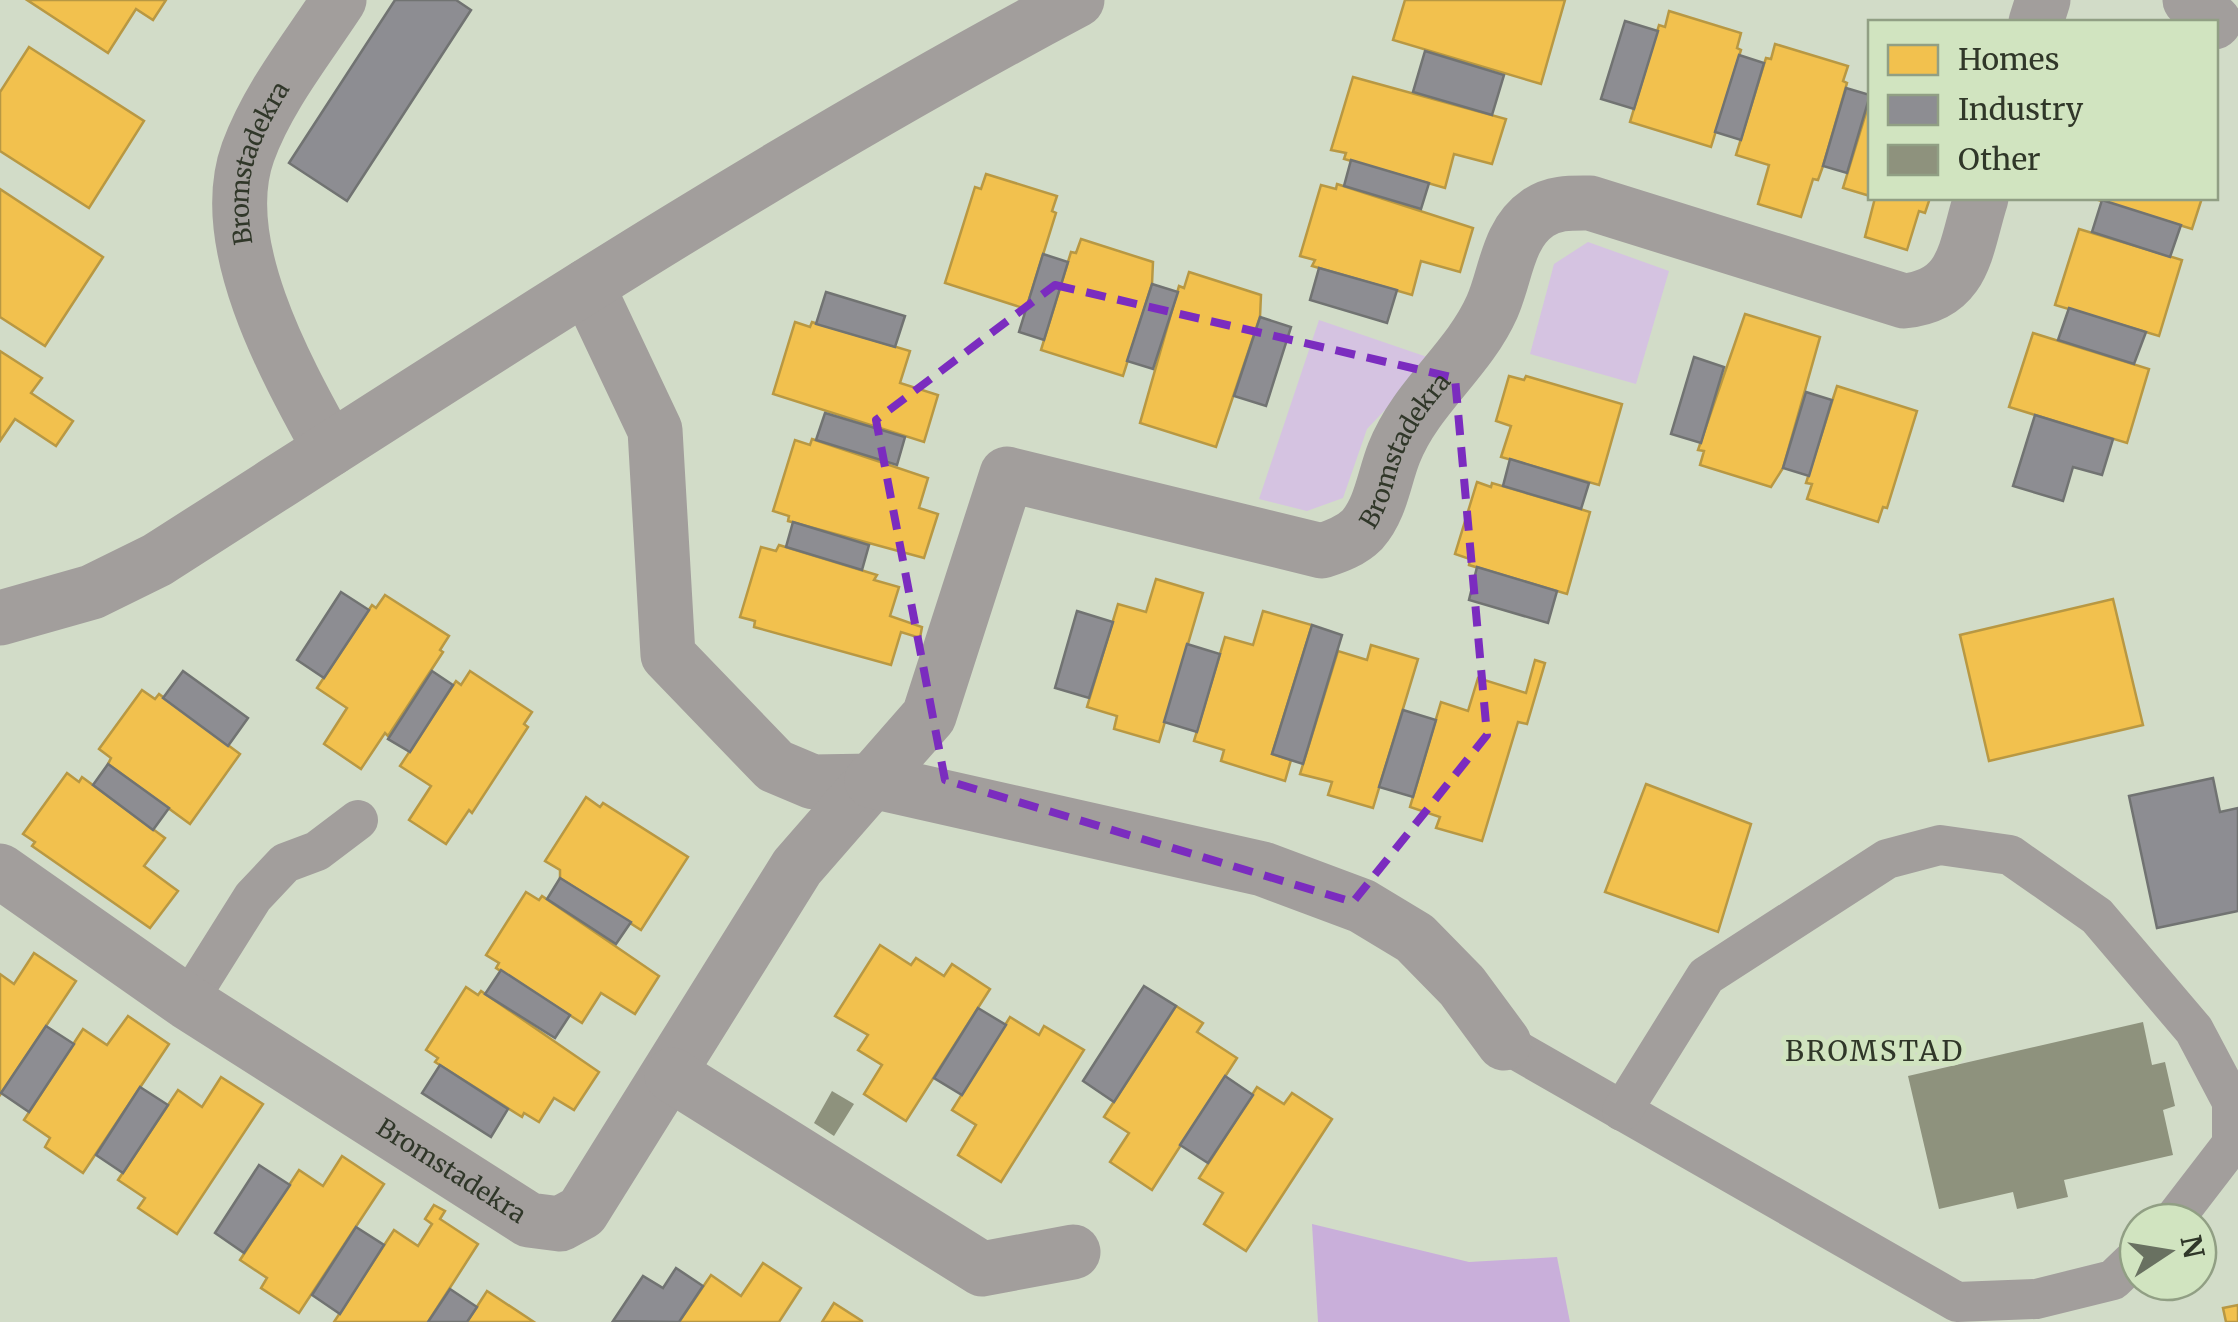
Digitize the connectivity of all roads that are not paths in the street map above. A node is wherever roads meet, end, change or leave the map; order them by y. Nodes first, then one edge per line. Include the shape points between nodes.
1 (339, 0) edge
2 (1077, 0) edge
3 (2190, 0) edge
4 (2212, 20) edge
5 (2218, 26) edge
6 (2238, 48) edge
7 (1980, 200) edge
8 (587, 286) junction
9 (330, 449) junction
10 (0, 618) edge
11 (872, 781) junction
12 (358, 820) dead end
13 (0, 871) edge
14 (187, 1002) junction
15 (1504, 1043) joint
16 (672, 1074) junction
17 (1622, 1111) junction
18 (2187, 1202) edge
19 (1073, 1252) dead end
20 (2118, 1275) edge

1 - 9 street, Bromstadekra via 247,155 239,215 266,316
2 - 8 street via 918,84
3 - 4 street
5 - 6 street
7 - 11 street, Bromstadekra via 1946,289 1904,301 1590,203 1539,212 1514,242 1492,308 1469,347 1413,416 1373,515 1360,532 1322,551 1007,474 928,716
8 - 9 street
8 - 11 street via 655,430 668,655 775,766 812,782
9 - 10 street via 157,560 92,592
11 - 15 street via 1264,870 1362,906 1414,938 1462,986
11 - 16 street, Bromstadekra via 798,867
12 - 14 lane via 317,851 285,863 253,898
13 - 14 street, Bromstadekra
14 - 16 street, Bromstadekra via 530,1220 560,1224 582,1212
15 - 17 lane
16 - 19 street via 982,1269
17 - 18 lane via 1706,976 1887,859 1940,845 2010,855 2097,916 2194,1030 2232,1102 2232,1144
17 - 20 lane via 1957,1302 2036,1299

